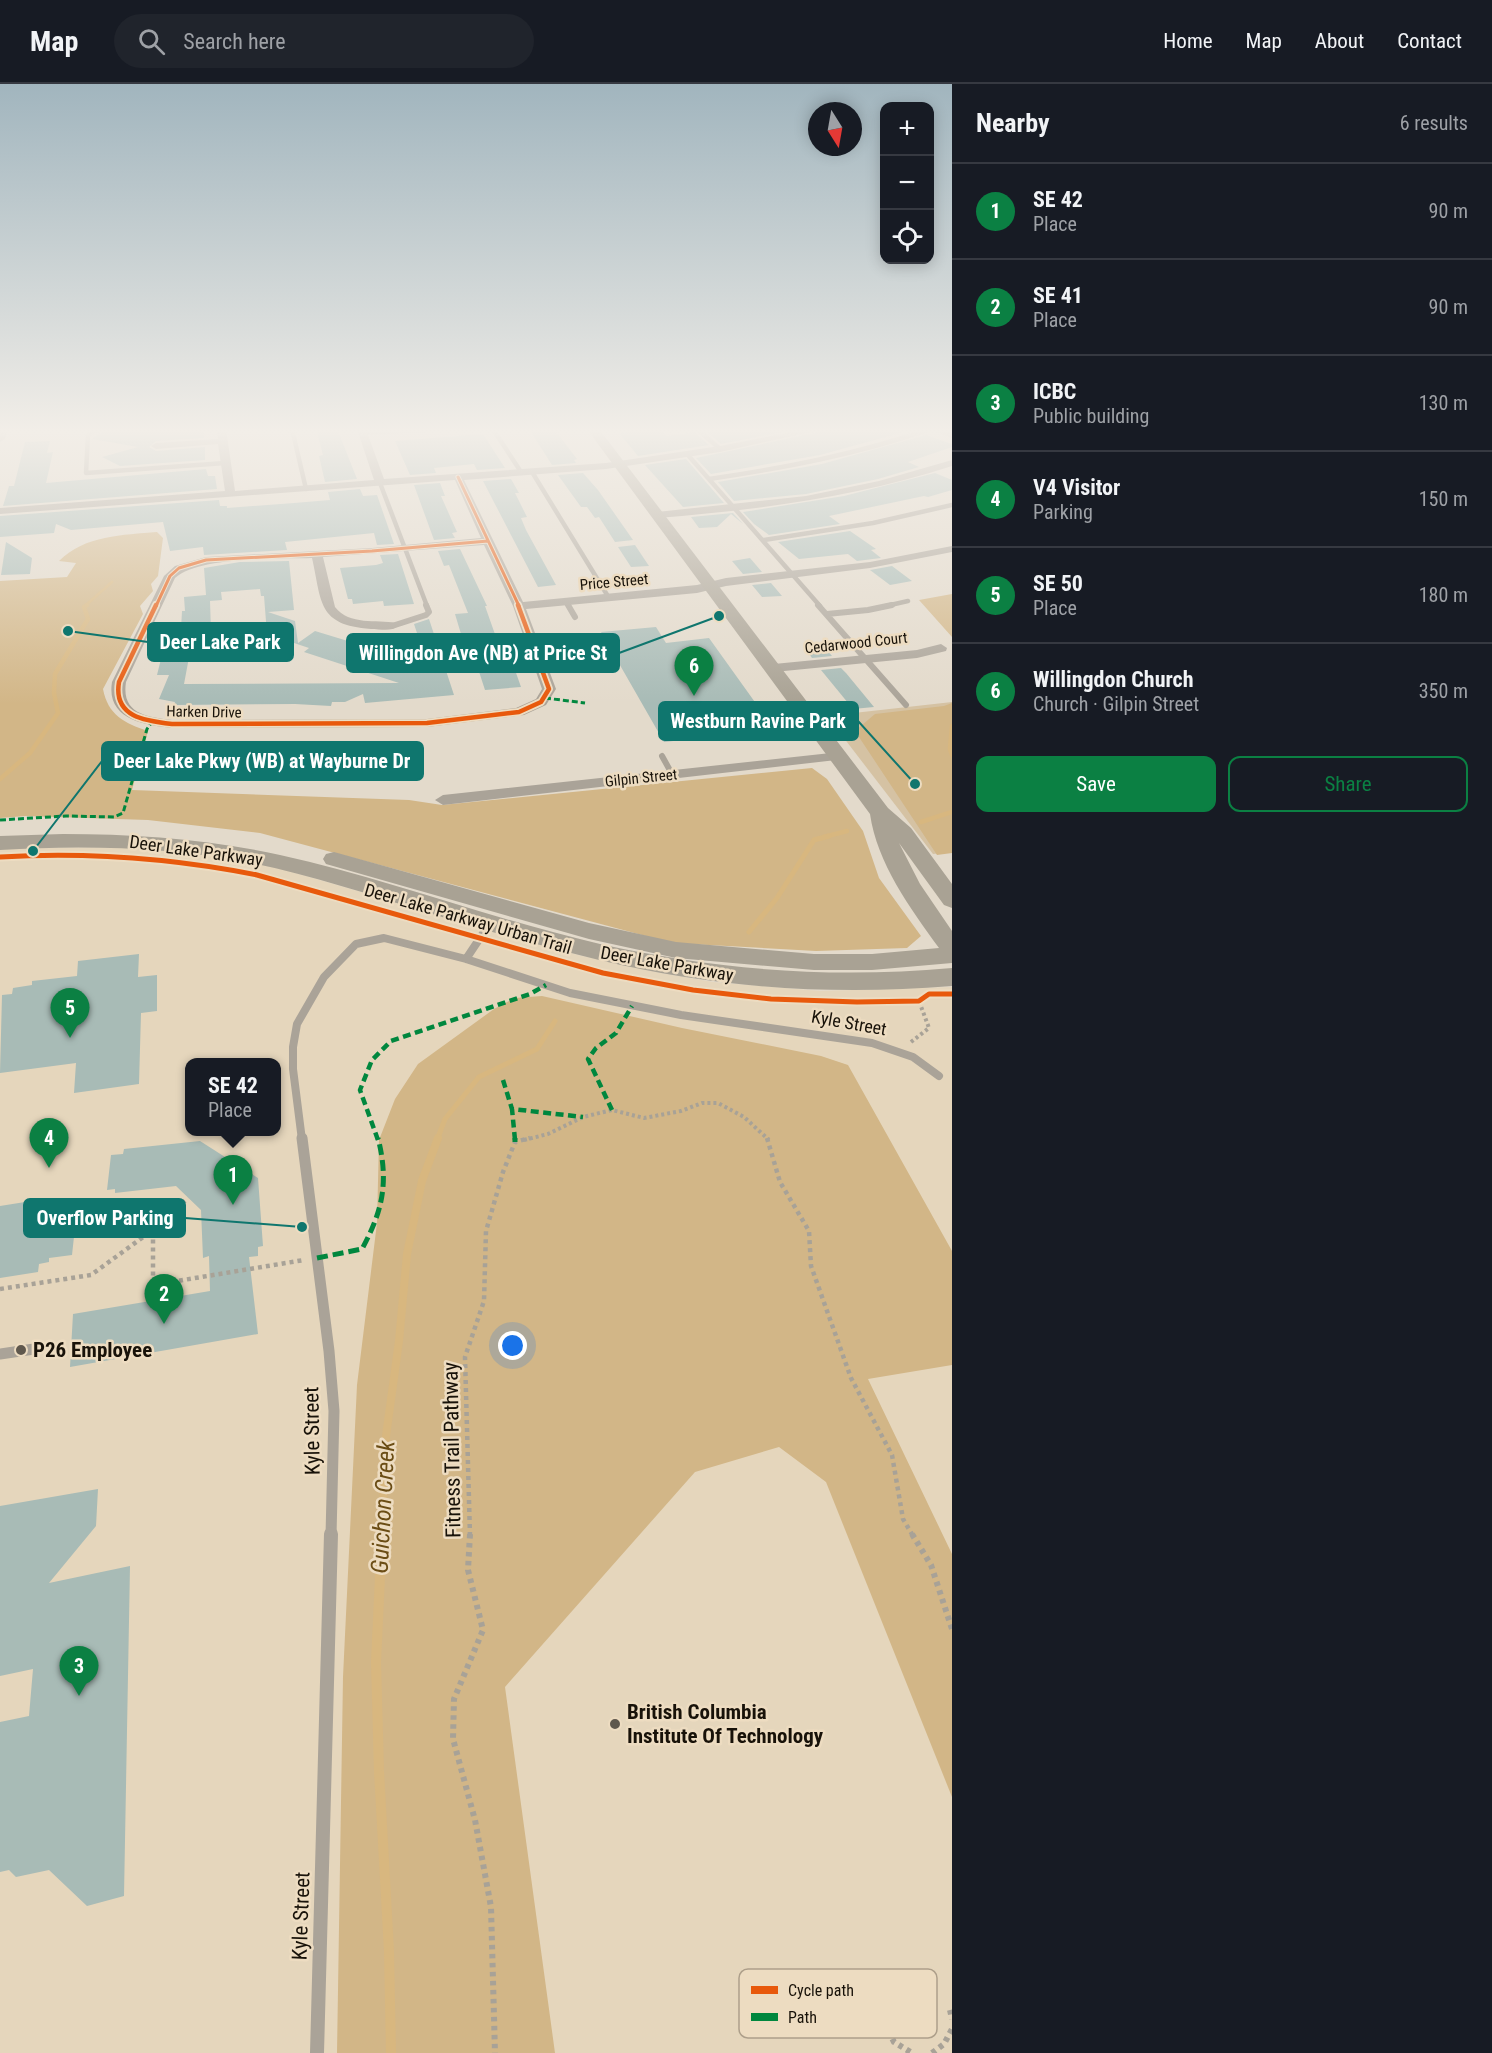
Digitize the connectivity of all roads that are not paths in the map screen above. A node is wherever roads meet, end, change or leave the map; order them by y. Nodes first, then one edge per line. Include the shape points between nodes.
1 (395, 521) edge
2 (479, 521) edge
3 (558, 521) edge
4 (662, 521) edge
5 (747, 521) edge
6 (882, 521) edge
7 (764, 540) junction
8 (488, 541) junction
9 (406, 548) junction
10 (952, 549) edge
11 (317, 554) junction
12 (795, 576) junction
13 (712, 586) junction
14 (609, 598) junction
15 (908, 601) dead end
16 (567, 602) junction
17 (519, 606) junction
18 (827, 614) junction
19 (576, 617) dead end
20 (392, 626) joint
21 (941, 648) dead end
22 (868, 659) junction
23 (774, 668) junction
24 (906, 705) dead end
25 (662, 756) dead end
26 (840, 756) junction
27 (672, 774) junction
28 (443, 800) dead end
29 (880, 813) junction
30 (0, 828) edge
31 (0, 843) edge
32 (952, 900) edge
33 (490, 923) junction
34 (952, 948) edge
35 (952, 956) edge
36 (466, 958) junction
37 (952, 977) edge
38 (939, 1076) dead end
39 (34, 1349) dead end
40 (0, 1354) edge
41 (317, 2053) edge

1 - 9 lane
2 - 8 street
3 - 14 lane
4 - 13 main road
5 - 7 lane
6 - 7 lane
7 - 12 lane
8 - 9 street, Harken Drive
8 - 17 street
9 - 11 street, Harken Drive
9 - 20 lane via 429,612
10 - 12 street, Price Street
11 - 17 street, Harken Drive via 206,560 175,570 119,682 121,706 144,720 172,724 407,724 519,712 541,702 549,689
11 - 20 street via 328,608 333,614 367,624
12 - 13 street, Price Street
12 - 18 lane
13 - 14 street, Price Street
13 - 23 main road
14 - 16 street, Price Street
15 - 18 lane
16 - 17 street, Price Street
16 - 19 lane
18 - 22 lane
21 - 22 street, Cedarwood Court
22 - 23 street, Cedarwood Court
22 - 24 lane
23 - 26 main road
25 - 27 lane
26 - 27 street, Gilpin Street
26 - 29 main road
27 - 28 street, Gilpin Street
29 - 32 main road via 903,833
29 - 34 main road via 891,850
30 - 35 main road, Deer Lake Parkway via 122,824 249,837 589,931 676,950 814,962
31 - 33 main road, Deer Lake Parkway via 76,839 214,849 307,869
33 - 36 lane
33 - 37 main road, Deer Lake Parkway via 625,959 760,979 820,983
36 - 38 lane, Kyle Street via 570,993 621,1004 890,1048 932,1068
36 - 41 lane, Kyle Street via 384,938 356,944 324,977 297,1024 293,1047 334,1411
39 - 40 lane

